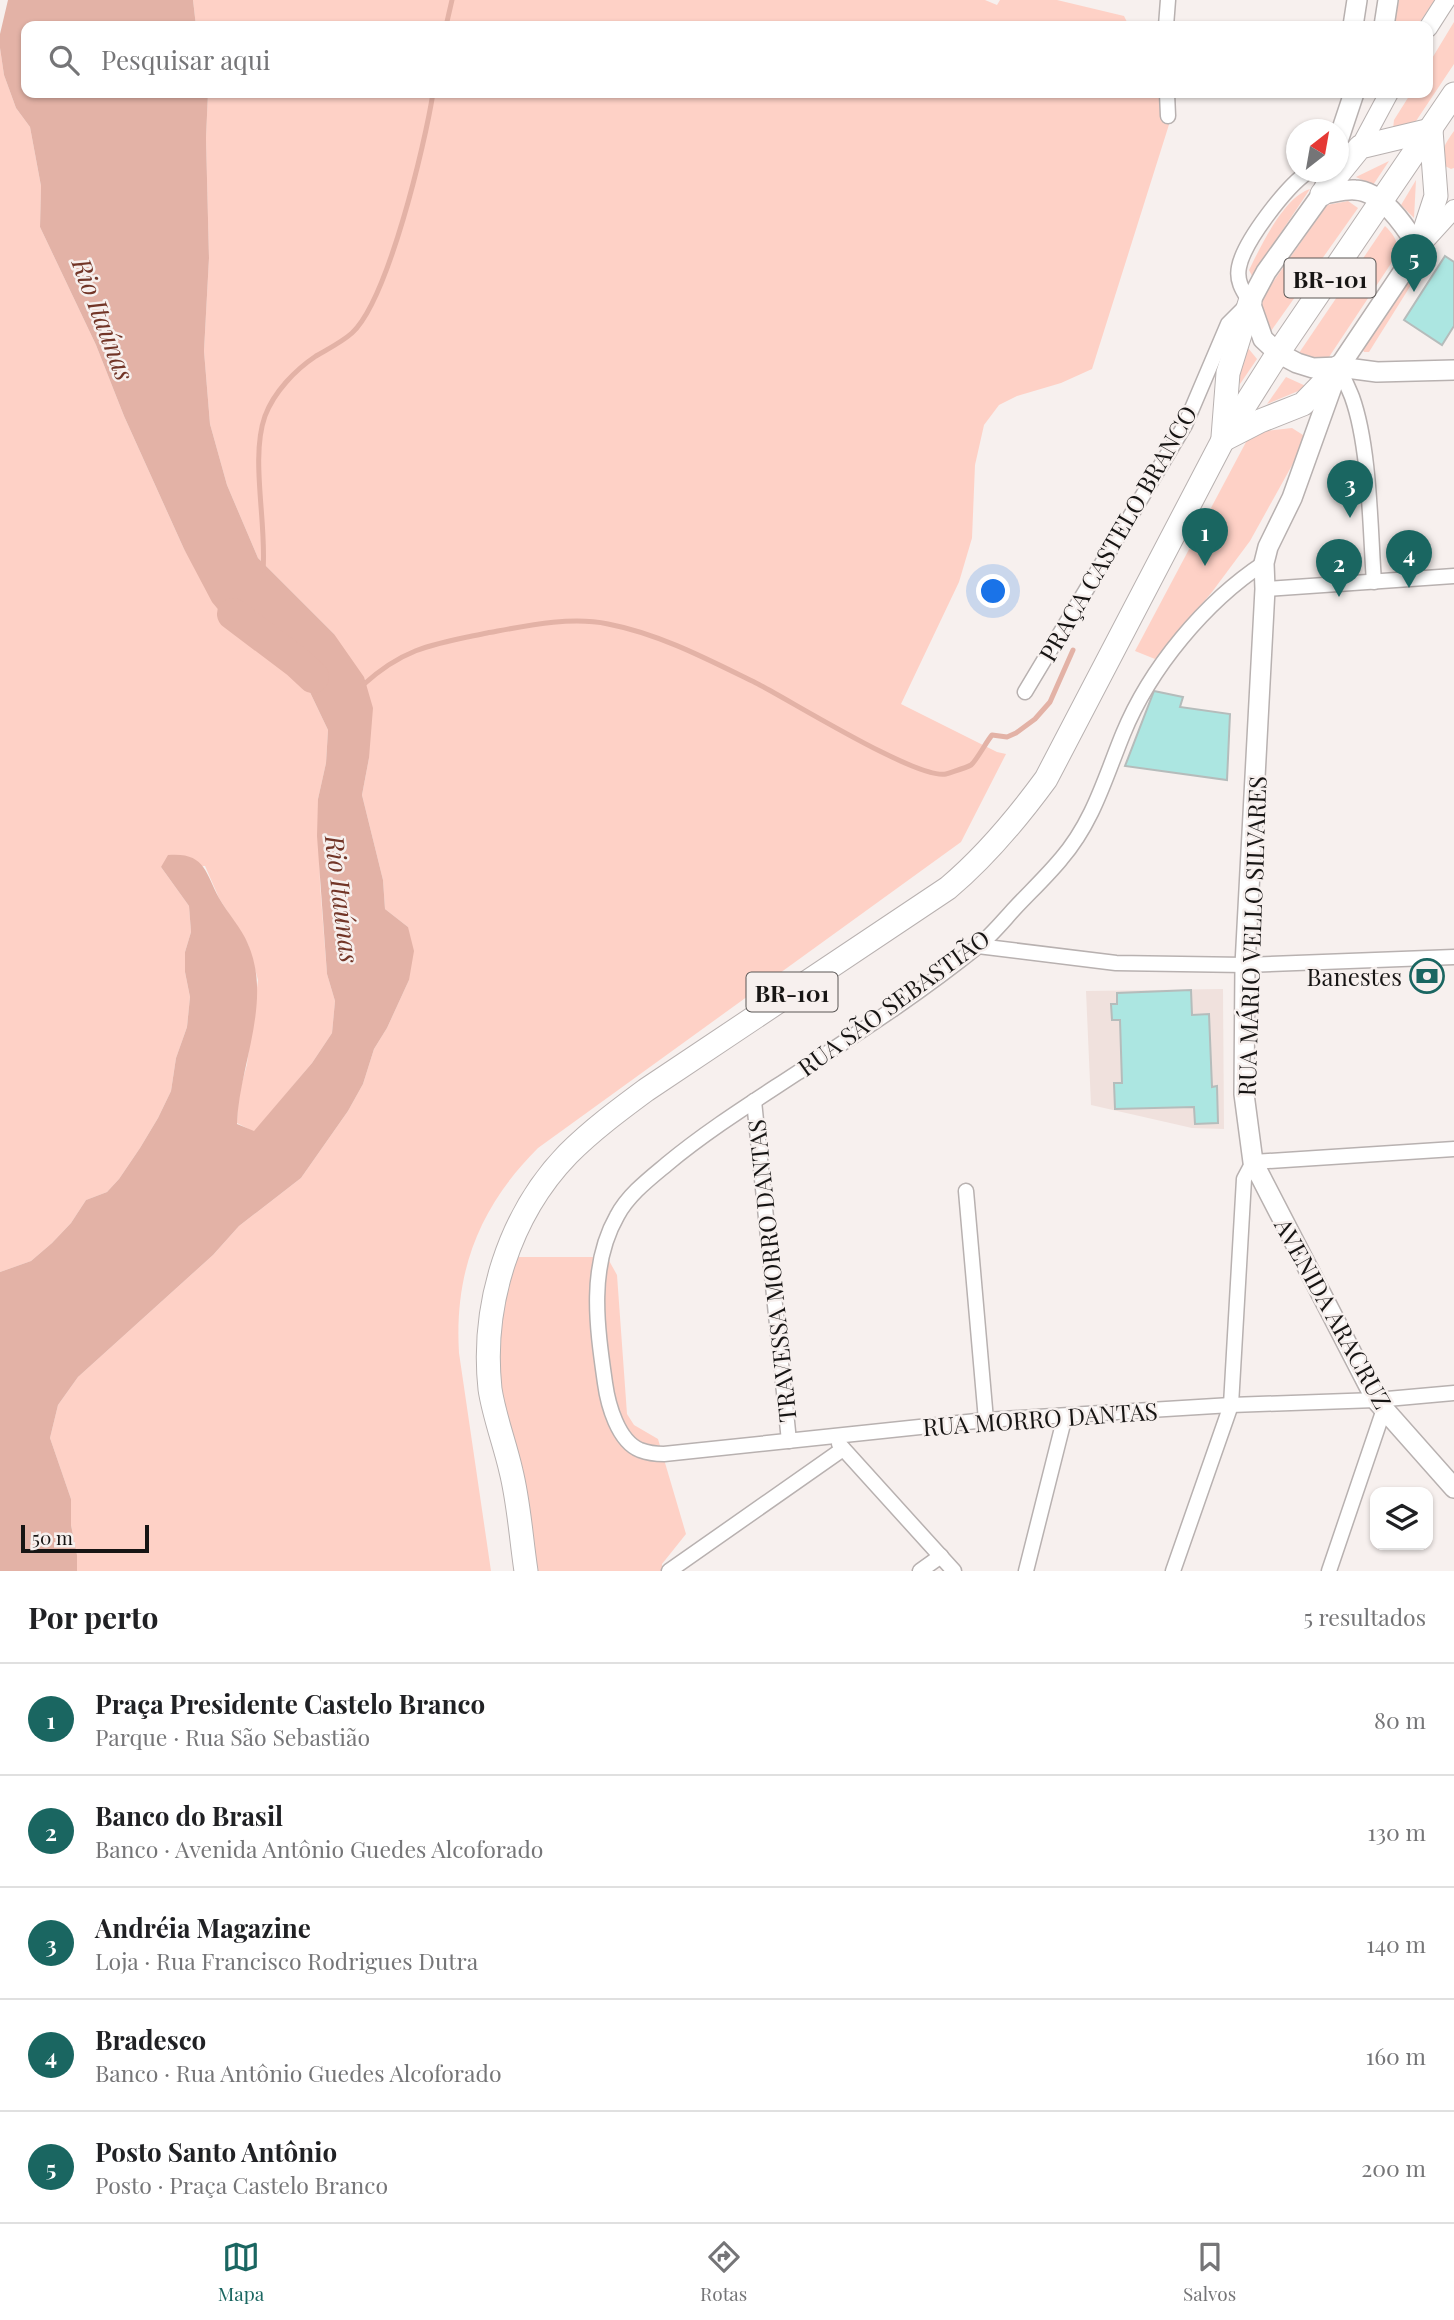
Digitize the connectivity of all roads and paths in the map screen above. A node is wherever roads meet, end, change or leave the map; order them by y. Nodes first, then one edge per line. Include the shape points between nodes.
1 (1168, 0) edge
2 (1357, 0) edge
3 (1388, 0) edge
4 (1446, 0) edge
5 (1166, 21) edge
6 (1354, 21) edge
7 (1385, 21) edge
8 (1432, 21) edge
9 (1454, 94) edge
10 (1167, 98) edge
11 (1353, 98) edge
12 (1385, 98) edge
13 (1168, 116) dead end
14 (1349, 127) edge
15 (1431, 130) junction
16 (1349, 143) edge
17 (1349, 146) edge
18 (1295, 182) edge
19 (1326, 182) edge
20 (1328, 182) edge
21 (1322, 194) junction
22 (1382, 203) junction
23 (1454, 209) edge
24 (1419, 248) junction
25 (1250, 302) junction
26 (1278, 353) junction
27 (1339, 367) junction
28 (1454, 370) edge
29 (1223, 440) junction
30 (1264, 562) junction
31 (1454, 576) edge
32 (1374, 582) junction
33 (1265, 589) junction
34 (1025, 692) dead end
35 (978, 946) junction
36 (1454, 957) edge
37 (1245, 965) junction
38 (754, 1101) junction
39 (1454, 1149) edge
40 (1253, 1161) junction
41 (966, 1191) dead end
42 (1454, 1393) edge
43 (1231, 1405) junction
44 (1380, 1405) junction
45 (1065, 1416) junction
46 (986, 1420) junction
47 (831, 1435) junction
48 (789, 1441) junction
49 (629, 1443) joint
50 (843, 1449) junction
51 (1454, 1488) edge
52 (941, 1556) junction
53 (526, 1571) edge
54 (669, 1571) edge
55 (920, 1571) edge
56 (954, 1571) edge
57 (1026, 1571) edge
58 (1173, 1571) edge
59 (1329, 1571) edge

1 - 5 street
2 - 6 main road
3 - 7 main road
4 - 8 street
9 - 15 highway, BR-101
10 - 13 street
11 - 14 main road
12 - 16 street
15 - 17 highway
15 - 22 highway, BR-101
15 - 24 highway via 1436,196
18 - 25 street via 1254,234 1239,267 1239,286
19 - 21 main road, PRAÇA CASTELO BRANCO
20 - 21 highway
21 - 22 main road via 1356,190
21 - 25 main road, PRAÇA CASTELO BRANCO
22 - 24 main road
22 - 26 highway, BR-101
23 - 24 street
24 - 27 main road
25 - 26 main road via 1263,339
25 - 29 highway via 1228,373
25 - 34 street, PRAÇA CASTELO BRANCO via 1228,324 1185,425
26 - 27 main road via 1312,368
26 - 29 highway, BR-101
27 - 28 main road via 1377,372
27 - 29 highway via 1303,404
27 - 30 main road
27 - 32 street via 1353,399 1365,461
29 - 53 highway, BR-101 via 1046,779 981,860 948,888 646,1090 567,1155 536,1194 511,1241 495,1289 488,1349 491,1391 512,1475
30 - 33 main road
30 - 35 street, RUA SÃO SEBASTIÃO via 1214,601 1152,677 1083,829 1062,859
31 - 32 street
32 - 33 street
33 - 37 main road, RUA MÁRIO VELLO SILVARES
35 - 37 street via 1116,963
35 - 38 street, RUA SÃO SEBASTIÃO
36 - 37 street
37 - 40 main road, RUA MÁRIO VELLO SILVARES via 1244,1094
38 - 48 street, TRAVESSA MORRO DANTAS
38 - 49 street, RUA SÃO SEBASTIÃO via 642,1184 617,1214 603,1247 596,1287 606,1395
39 - 40 street
40 - 43 street, RUA MÁRIO VELLO SILVARES via 1244,1179
40 - 44 main road, AVENIDA ARACRUZ
41 - 46 street
42 - 44 street, RUA MORRO DANTAS
43 - 44 street, RUA MORRO DANTAS
43 - 45 street, RUA MORRO DANTAS
43 - 58 street, RUA MÁRIO VELLO SILVARES
44 - 51 main road, AVENIDA ARACRUZ
44 - 59 street
45 - 46 street, RUA MORRO DANTAS
45 - 57 street
46 - 47 street, RUA MORRO DANTAS
47 - 48 street, RUA MORRO DANTAS
47 - 50 street
48 - 49 street, RUA MORRO DANTAS via 664,1454 639,1450
50 - 52 street
50 - 54 street
52 - 55 street
52 - 56 street

